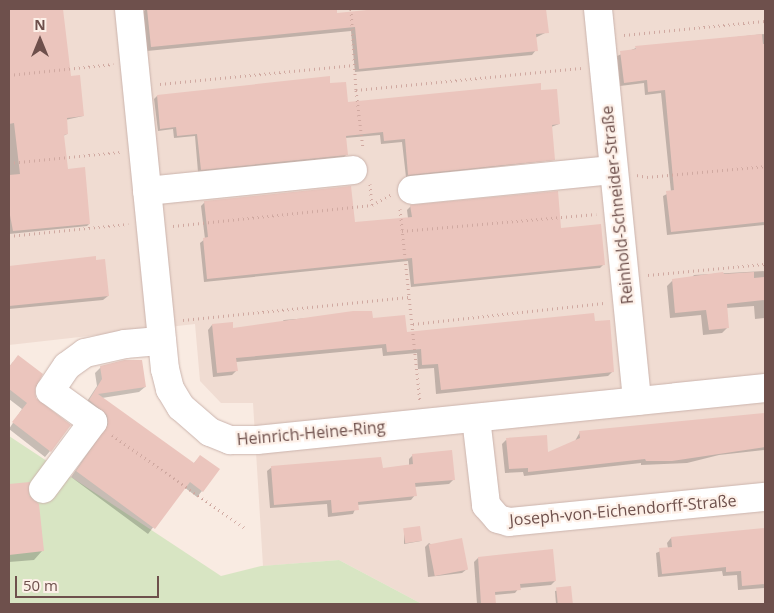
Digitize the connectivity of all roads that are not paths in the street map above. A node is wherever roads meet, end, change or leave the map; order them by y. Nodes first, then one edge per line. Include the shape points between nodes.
1 (129, 9) edge
2 (598, 9) edge
3 (612, 170) junction
4 (361, 174) road end
5 (147, 190) junction
6 (403, 194) road end
7 (161, 332) junction
8 (765, 388) edge
9 (637, 401) junction
10 (476, 418) junction
11 (43, 489) dead end
12 (765, 497) edge

1 - 5 street, Heinrich-Heine-Ring
2 - 3 street, Reinhold-Schneider-Straße
3 - 6 street
3 - 9 street, Reinhold-Schneider-Straße
4 - 5 street
5 - 7 street, Heinrich-Heine-Ring
7 - 10 street, Heinrich-Heine-Ring via 170,389 181,407 196,423 230,440
7 - 11 street via 85,353 66,366 50,391 93,422
8 - 9 street, Heinrich-Heine-Ring
9 - 10 street, Heinrich-Heine-Ring
10 - 12 street, Joseph-von-Eichendorff-Straße via 486,505 498,519 509,522

